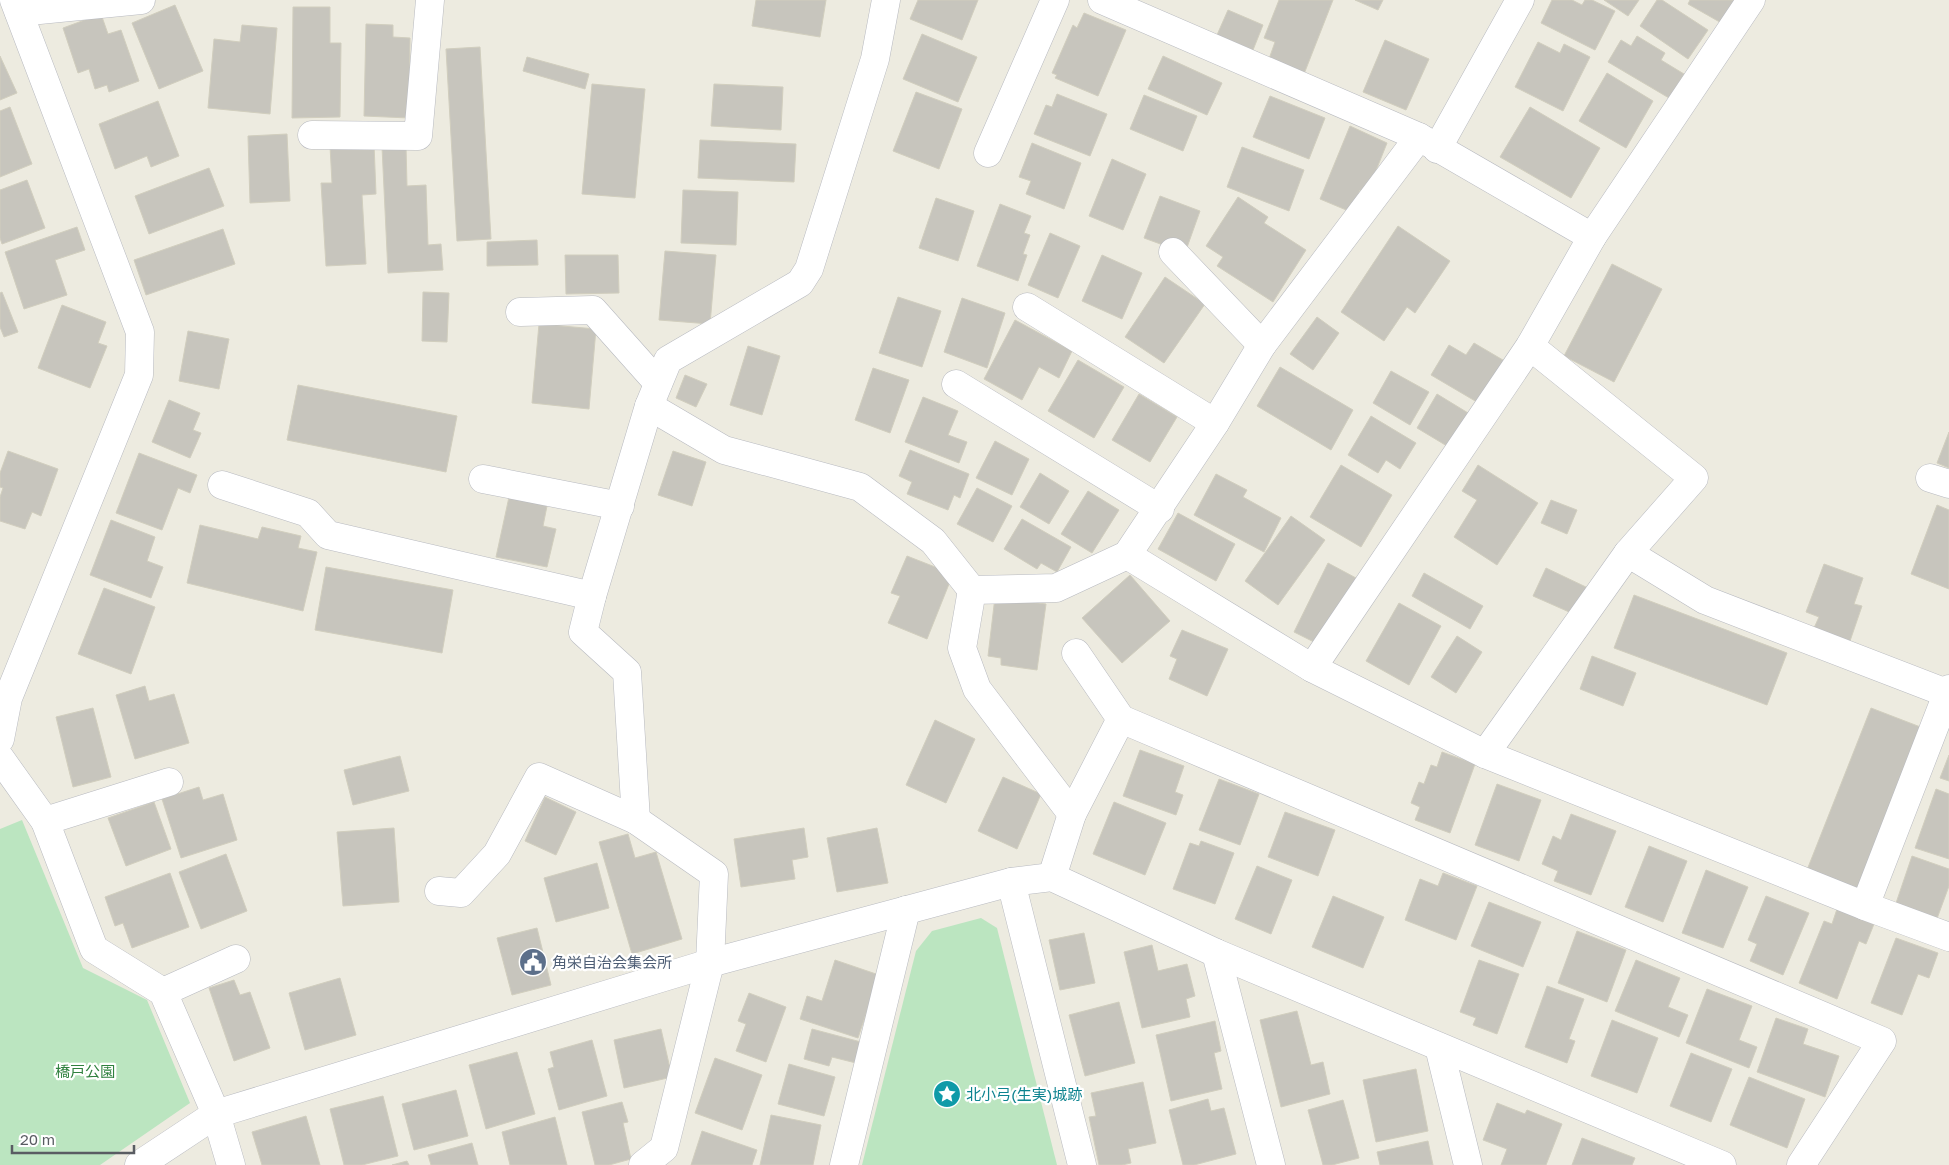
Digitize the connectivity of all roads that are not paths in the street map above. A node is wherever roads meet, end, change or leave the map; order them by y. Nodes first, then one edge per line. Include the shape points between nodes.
1 (141, 0) edge
2 (430, 0) edge
3 (886, 0) edge
4 (1055, 0) edge
5 (1102, 0) edge
6 (1520, 0) edge
7 (1751, 0) edge
8 (17, 6) edge
9 (312, 135) dead end
10 (1428, 143) junction
11 (988, 153) dead end
12 (1592, 237) junction
13 (1173, 252) dead end
14 (1027, 307) dead end
15 (520, 312) dead end
16 (1262, 345) junction
17 (1530, 346) junction
18 (956, 384) dead end
19 (654, 394) junction
20 (1216, 422) junction
21 (483, 479) dead end
22 (222, 484) dead end
23 (620, 506) junction
24 (1160, 509) junction
25 (1628, 553) junction
26 (1127, 555) junction
27 (972, 590) junction
28 (592, 596) junction
29 (1076, 654) dead end
30 (1312, 668) junction
31 (1948, 692) edge
32 (1120, 719) junction
33 (0, 738) edge
34 (1485, 754) junction
35 (0, 758) edge
36 (169, 782) dead end
37 (1072, 814) junction
38 (636, 820) junction
39 (45, 821) junction
40 (1052, 877) junction
41 (1011, 882) junction
42 (439, 891) dead end
43 (1865, 906) junction
44 (906, 910) junction
45 (1949, 937) edge
46 (1216, 953) junction
47 (236, 959) dead end
48 (710, 962) junction
49 (163, 992) junction
50 (1439, 1047) junction
51 (216, 1114) junction
52 (1672, 1155) edge
53 (139, 1165) edge
54 (231, 1165) edge
55 (643, 1165) edge
56 (844, 1165) edge
57 (1082, 1165) edge
58 (1271, 1165) edge
59 (1468, 1165) edge
60 (1722, 1165) edge
61 (1801, 1165) edge

1 - 8 street
2 - 9 street via 418,136
3 - 19 street via 875,59 809,269 800,283 668,360
4 - 11 street
5 - 10 street
6 - 10 street
7 - 12 street
8 - 33 street via 140,332 138,375 8,698
10 - 12 street
10 - 16 street
12 - 17 street
13 - 16 street
14 - 20 street
15 - 19 street via 593,310
16 - 20 street
17 - 25 street via 1694,478
17 - 30 street
18 - 24 street
19 - 23 street
19 - 27 street via 724,450 860,487 933,541
20 - 24 street
21 - 23 street
22 - 28 street via 308,513 328,535
23 - 28 street
24 - 26 street
25 - 31 street via 1705,600
25 - 34 street
26 - 27 street via 1056,588
26 - 30 street
27 - 37 street via 962,648 977,689
28 - 38 street via 583,632 627,672
29 - 32 street
30 - 34 street
31 - 43 street
32 - 37 street
32 - 61 street via 1882,1041
34 - 43 street
35 - 39 street
36 - 39 street
37 - 40 street
38 - 42 street via 539,778 497,854 461,893
38 - 48 street via 714,874
39 - 49 street via 94,949
40 - 41 street
40 - 46 street
41 - 44 street
41 - 57 street
43 - 45 street
44 - 48 street
44 - 56 street
46 - 50 street
46 - 58 street
47 - 49 street
48 - 51 street
48 - 55 street via 664,1148
49 - 51 street
50 - 52 street
50 - 59 street
51 - 53 street
51 - 54 street
52 - 60 street

